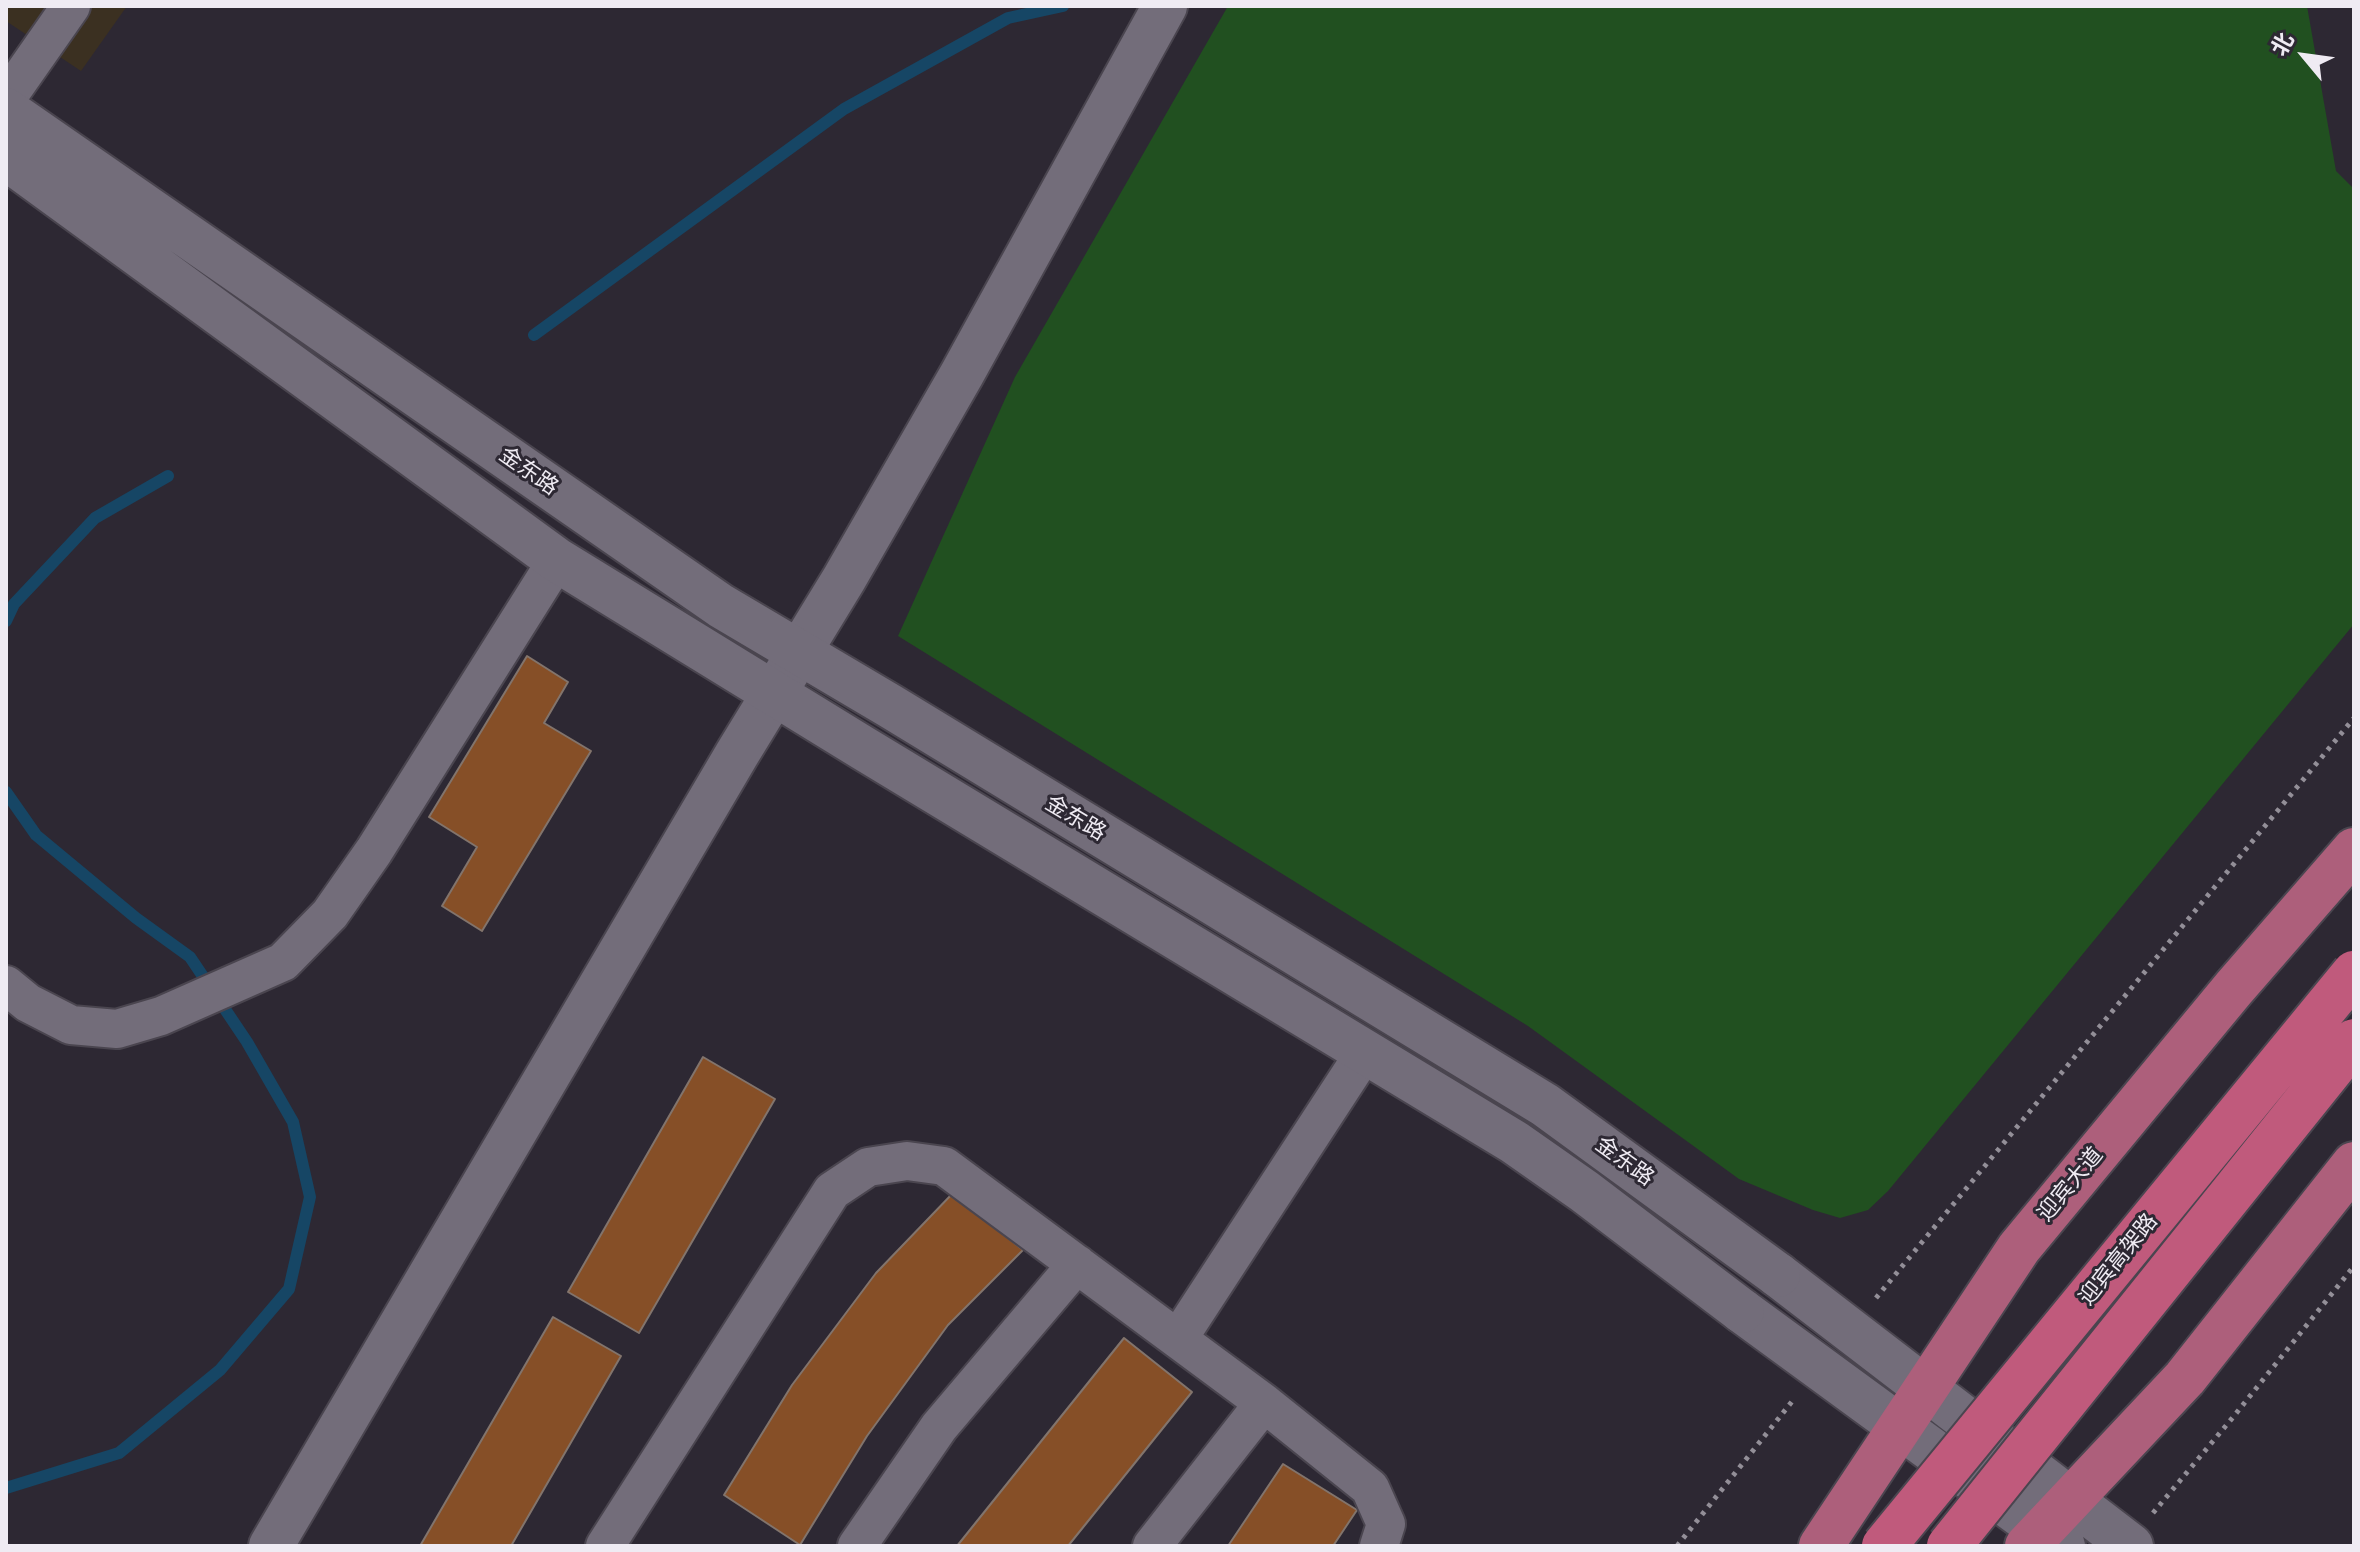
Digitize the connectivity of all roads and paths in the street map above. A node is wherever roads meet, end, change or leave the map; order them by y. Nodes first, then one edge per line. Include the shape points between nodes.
1 (71, 6) edge
2 (1165, 6) edge
3 (6, 99) edge
4 (6, 110) edge
5 (6, 158) edge
6 (557, 560) junction
7 (799, 652) junction
8 (774, 693) junction
9 (2354, 718) edge
10 (2354, 850) edge
11 (2354, 973) edge
12 (6, 985) edge
13 (2354, 1041) edge
14 (1365, 1052) junction
15 (2354, 1164) edge
16 (1959, 1195) dead end
17 (1077, 1264) junction
18 (2354, 1266) edge
19 (1178, 1339) junction
20 (1925, 1388) junction
21 (1264, 1403) junction
22 (1900, 1426) junction
23 (2001, 1482) junction
24 (1714, 1498) dead end
25 (2051, 1531) edge
26 (2129, 1545) edge
27 (271, 1546) edge
28 (605, 1546) edge
29 (857, 1546) edge
30 (1152, 1546) edge
31 (1379, 1546) edge
32 (1677, 1546) edge
33 (1821, 1546) edge
34 (1884, 1546) edge
35 (1949, 1546) edge
36 (1956, 1546) edge

1 - 3 street
2 - 7 main road via 962,374
4 - 7 main road, 金东路 via 721,606
5 - 6 main road, 金东路
6 - 8 main road, 金东路
6 - 12 street via 374,851 330,914 283,962 161,1016 117,1029 71,1025
7 - 8 main road
7 - 20 main road, 金东路 via 1545,1105
8 - 14 main road, 金东路
8 - 27 main road
9 - 16 path
10 - 20 main road, 迎宾大道 via 2019,1248
11 - 34 highway, 迎宾高架路, bridge
13 - 23 highway, 迎宾高架路, bridge
14 - 19 street
14 - 22 main road, 金东路 via 1514,1142
15 - 25 main road via 2185,1378
17 - 19 street
17 - 28 street via 944,1166 907,1161 868,1167 832,1191
17 - 29 street via 939,1427
18 - 26 path
19 - 21 street
20 - 22 main road, 迎宾大道
20 - 25 main road, 金东路
21 - 30 street
21 - 31 street via 1370,1488 1386,1524
22 - 25 main road, 金东路
22 - 33 main road, 迎宾大道
23 - 35 highway, 迎宾高架路, bridge
23 - 36 highway, bridge
24 - 32 path
25 - 26 main road, 金东路

